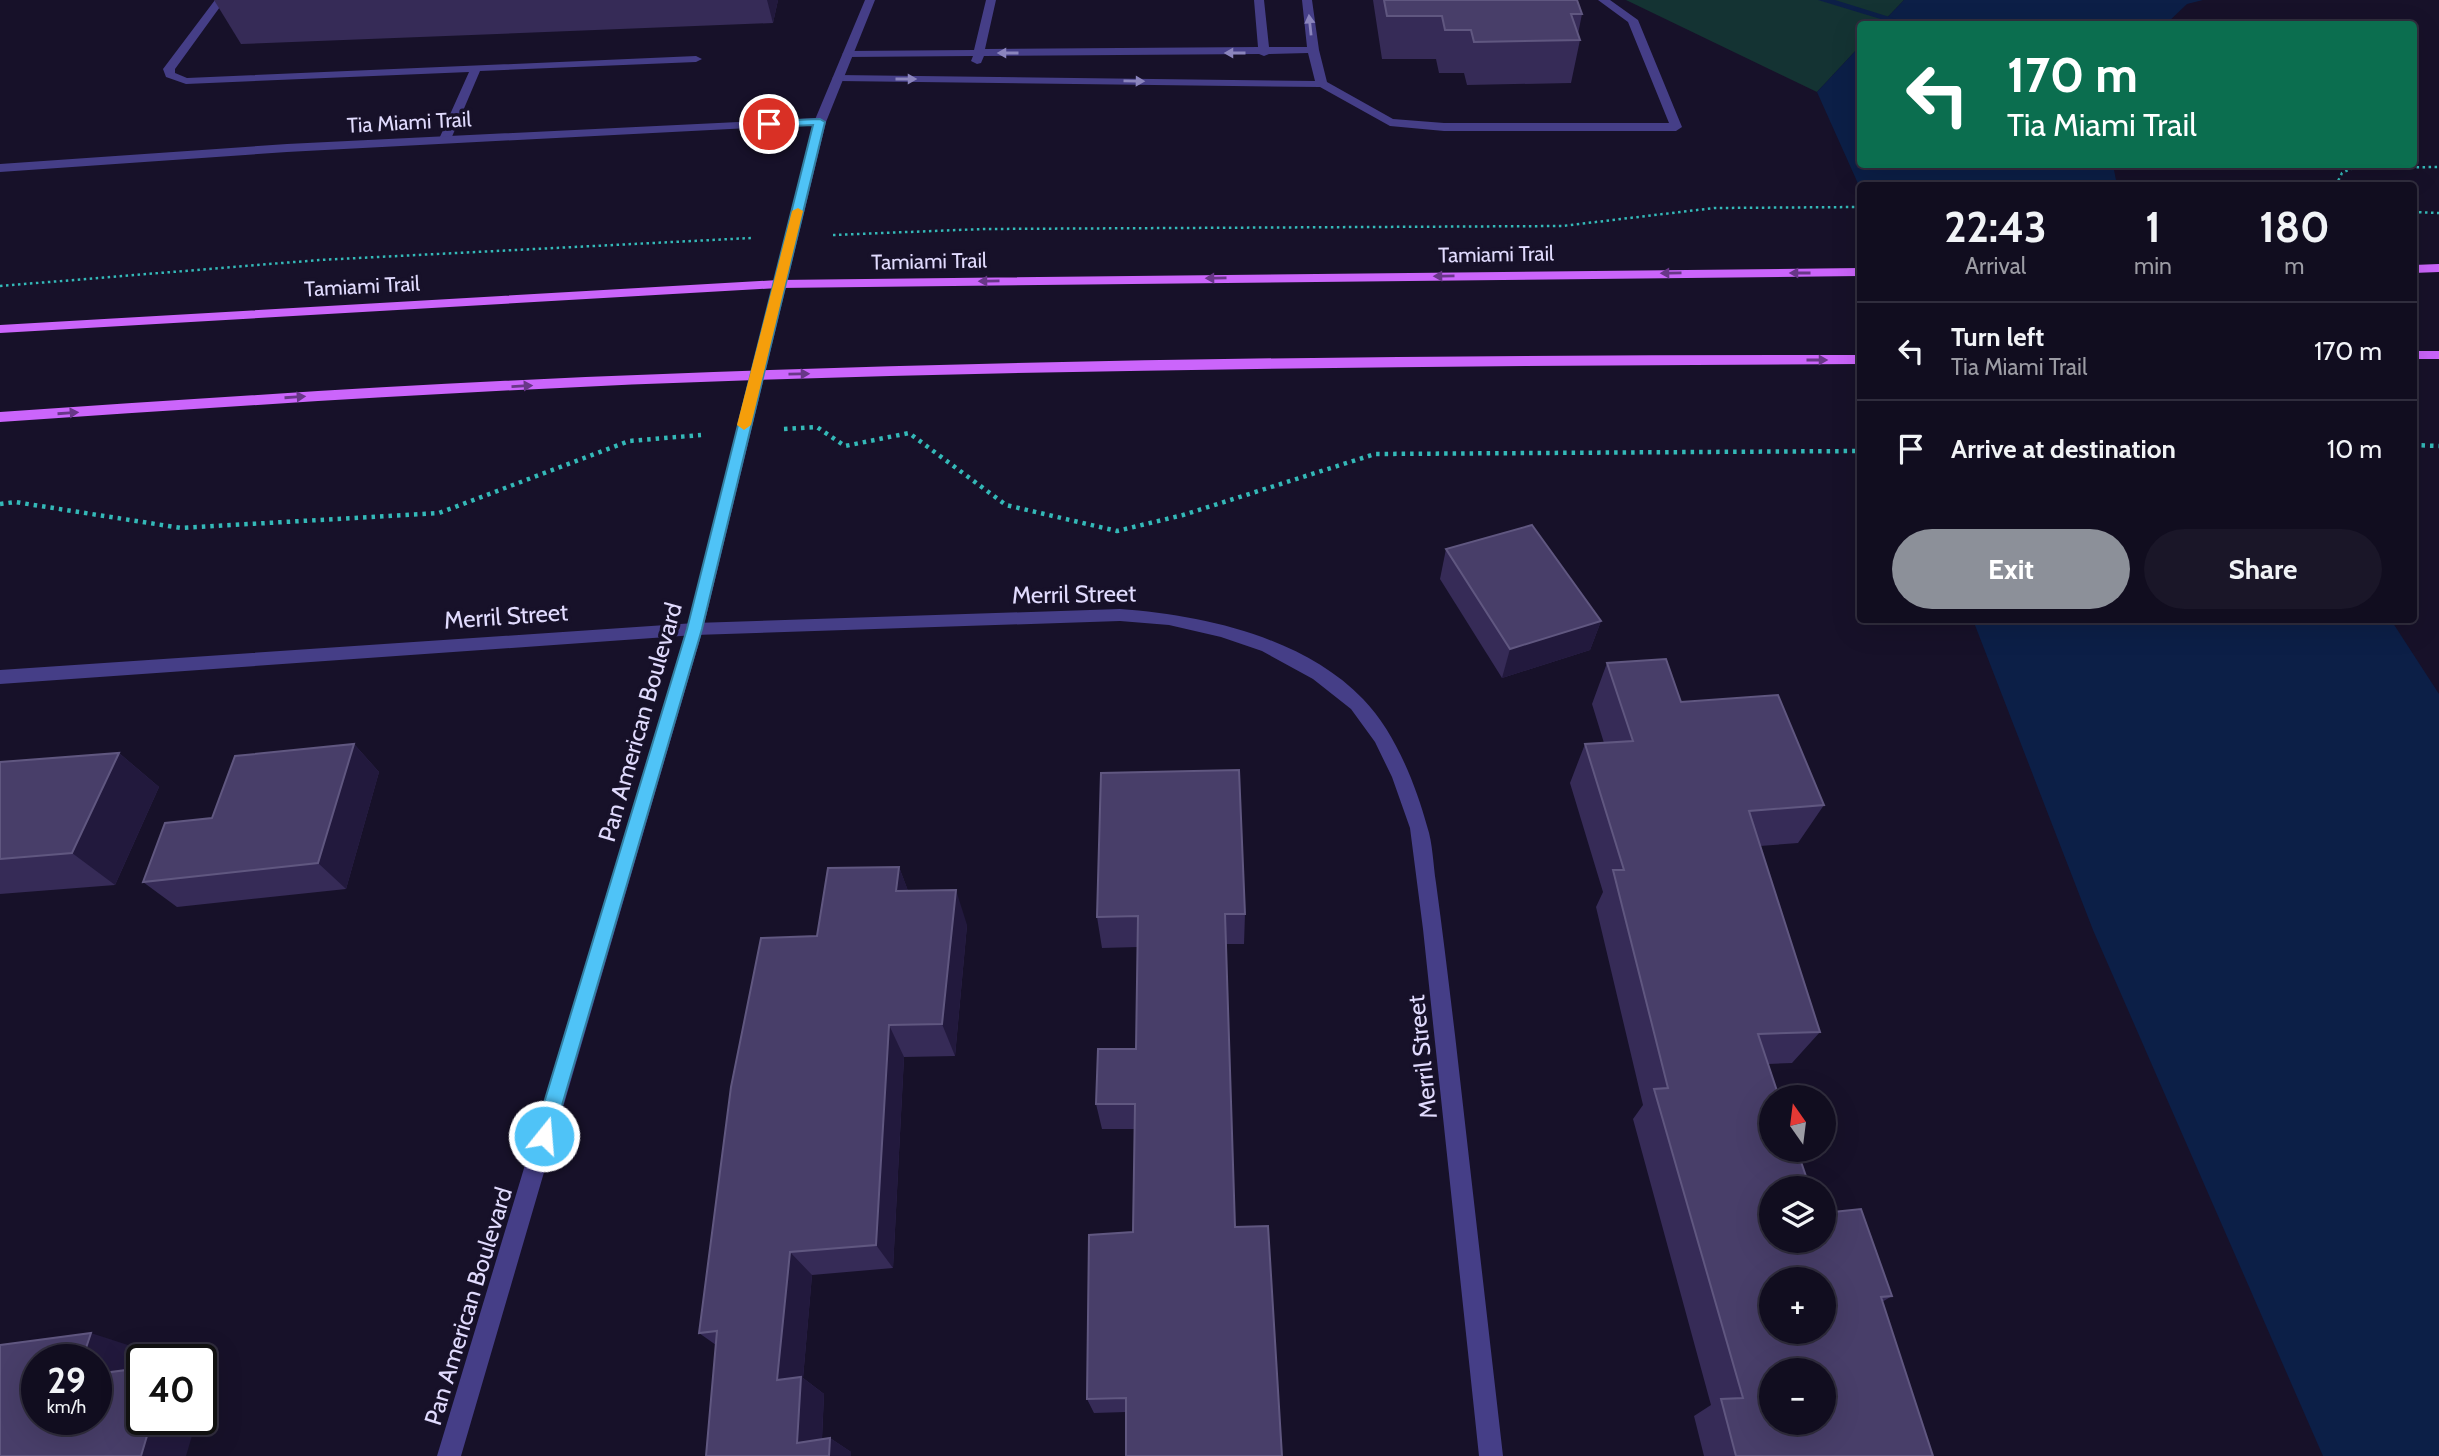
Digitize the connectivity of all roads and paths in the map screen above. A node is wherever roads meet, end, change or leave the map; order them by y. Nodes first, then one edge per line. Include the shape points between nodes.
1 (220, 0) edge
2 (870, 0) edge
3 (991, 0) edge
4 (1259, 0) edge
5 (1307, 0) edge
6 (1603, 0) edge
7 (1313, 50) junction
8 (979, 53) junction
9 (1264, 53) junction
10 (848, 54) junction
11 (696, 59) dead end
12 (476, 68) junction
13 (1178, 68) junction
14 (838, 78) junction
15 (973, 79) junction
16 (1322, 84) junction
17 (820, 122) junction
18 (445, 139) junction
19 (2417, 167) edge
20 (2439, 167) edge
21 (0, 168) edge
22 (2353, 168) edge
23 (2338, 182) edge
24 (1857, 207) edge
25 (2417, 212) edge
26 (2439, 213) edge
27 (790, 237) junction
28 (2417, 268) edge
29 (2439, 268) edge
30 (1857, 272) edge
31 (778, 284) junction
32 (0, 286) edge
33 (0, 329) edge
34 (2417, 355) edge
35 (2439, 355) edge
36 (1857, 359) edge
37 (755, 375) junction
38 (0, 417) edge
39 (743, 431) junction
40 (2417, 445) edge
41 (2439, 446) edge
42 (1857, 451) edge
43 (0, 504) edge
44 (695, 629) junction
45 (0, 677) edge
46 (449, 1456) edge
47 (1491, 1456) edge

1 - 12 street via 169,69 170,75 186,81
2 - 10 street, Pan American Boulevard
3 - 8 street
4 - 9 street
7 -> 5 street
6 - 16 street via 1633,20 1676,127 1444,127 1390,122
7 - 9 street
7 - 16 street
8 - 10 street
13 -> 8 street
8 - 15 street
9 -> 13 street
10 - 14 street, Pan American Boulevard
11 - 12 street
12 - 18 street
15 -> 13 street
13 - 16 street
14 -> 15 street
14 - 17 street, Pan American Boulevard
17 - 18 street, Tia Miami Trail
17 - 27 street, Pan American Boulevard
18 - 21 street, Tia Miami Trail
19 - 20 path
22 - 23 path via 2342,173
24 - 27 path via 1714,208 1562,226 983,229
25 - 26 path
27 - 31 street, Pan American Boulevard
27 - 32 path via 319,260
28 - 29 main road
30 -> 31 main road, Tamiami Trail
31 - 33 main road, Tamiami Trail
31 - 37 street, Pan American Boulevard
34 - 35 main road
37 -> 36 main road
38 -> 37 main road via 331,395
37 - 39 street, Pan American Boulevard
39 - 42 path via 817,427 845,446 909,433 1006,505 1117,531 1375,454
39 - 43 path via 629,441 439,513 181,528 15,502
39 - 44 street, Pan American Boulevard
40 - 41 path
44 - 45 street, Merril Street
44 - 46 street, Pan American Boulevard
44 - 47 street, Merril Street via 1120,615 1170,619 1268,646 1319,674 1357,704 1401,776 1419,828

